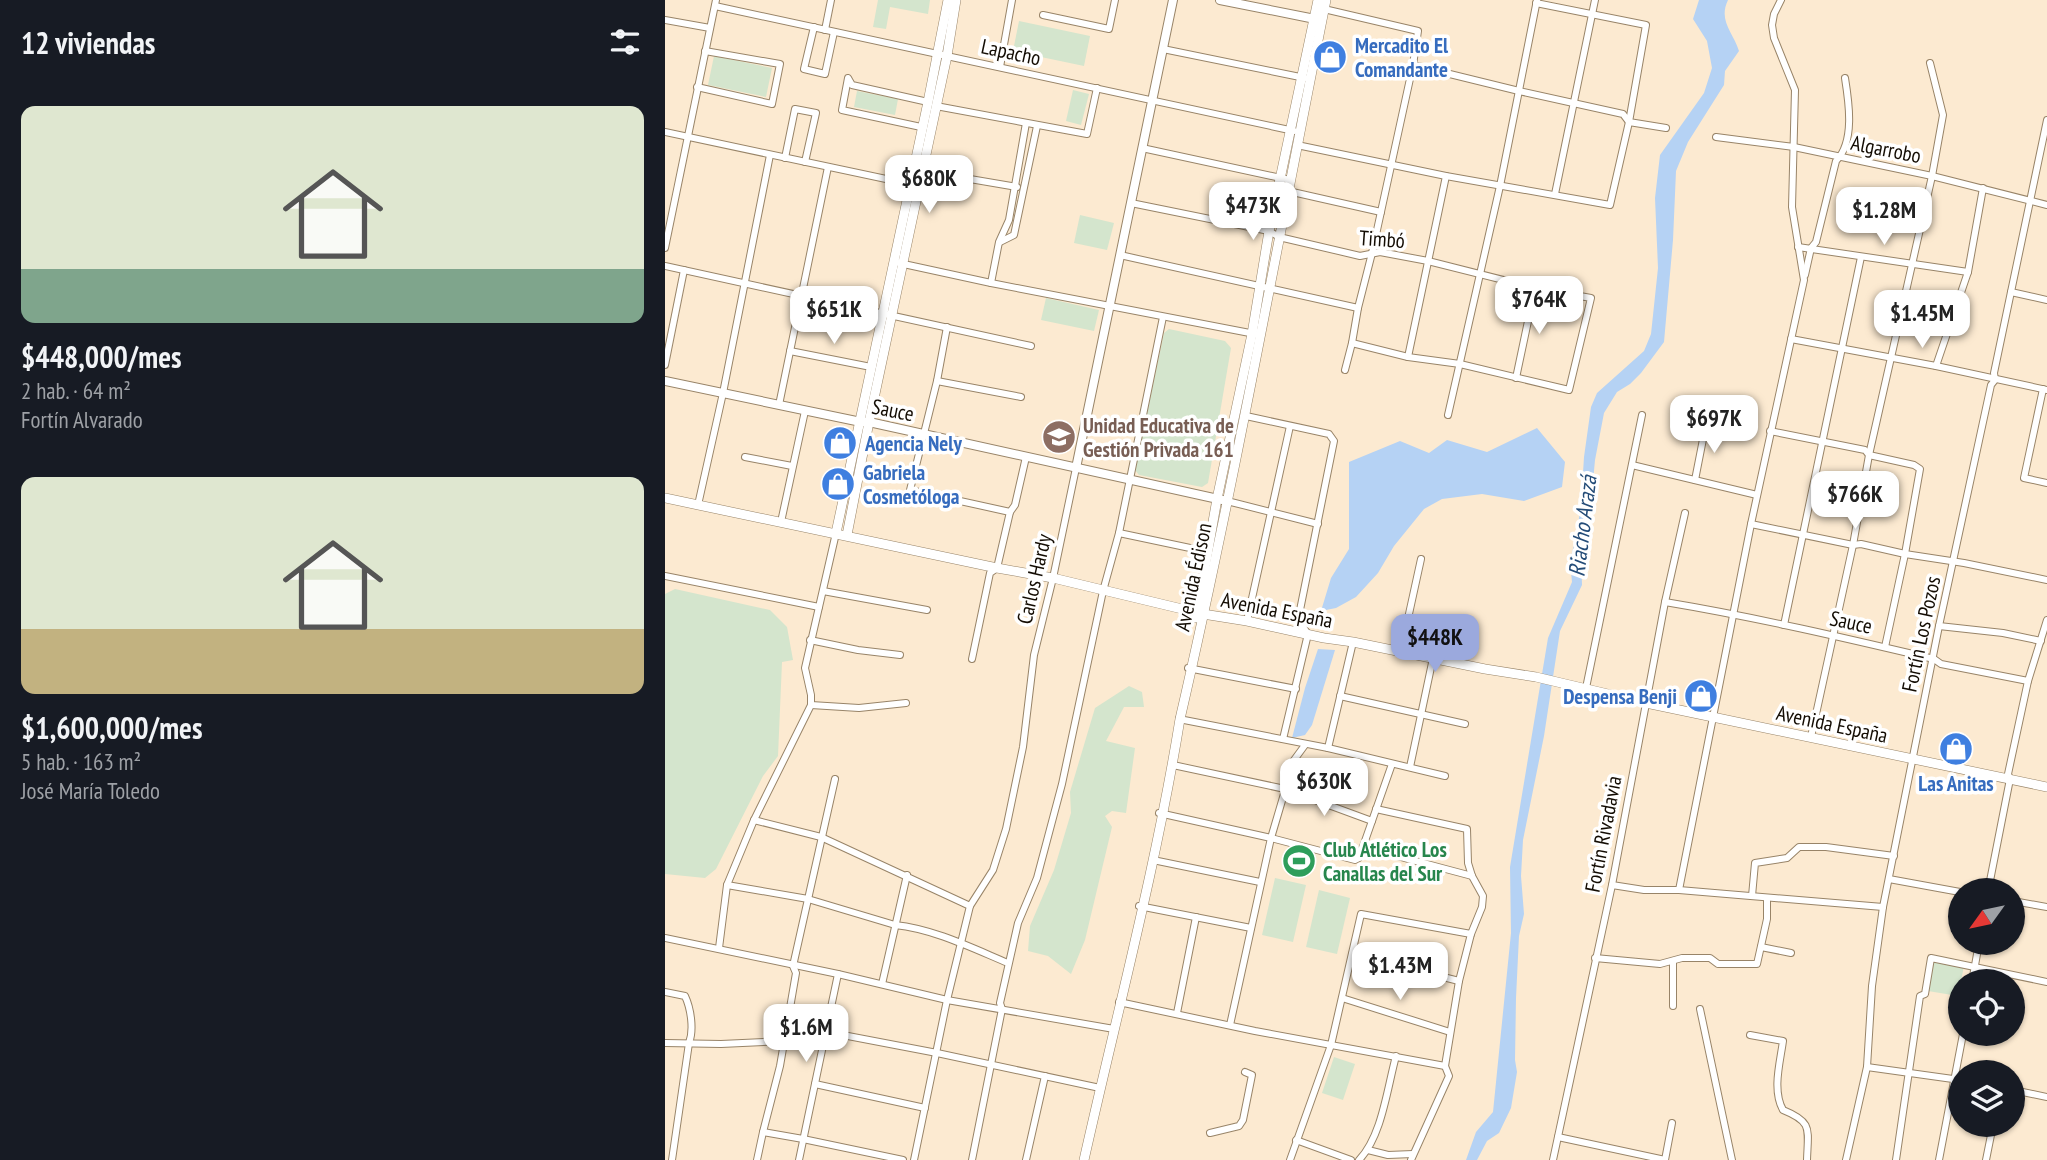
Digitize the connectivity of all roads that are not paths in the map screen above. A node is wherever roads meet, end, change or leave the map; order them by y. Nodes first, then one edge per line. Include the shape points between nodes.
1 (831, 0) edge
2 (948, 0) edge
3 (956, 0) edge
4 (1012, 0) edge
5 (1115, 0) edge
6 (1173, 0) edge
7 (1220, 0) edge
8 (1318, 0) edge
9 (1595, 0) edge
10 (1781, 0) edge
11 (1537, 1) edge
12 (715, 3) edge
13 (1325, 5) edge
14 (1594, 14) junction
15 (1043, 15) dead end
16 (665, 20) edge
17 (1318, 20) junction
18 (814, 27) junction
19 (710, 28) junction
20 (825, 30) junction
21 (834, 32) junction
22 (1163, 49) junction
23 (705, 51) junction
24 (937, 54) junction
25 (947, 56) junction
26 (1930, 63) dead end
27 (1413, 65) junction
28 (1000, 67) junction
29 (1306, 78) junction
30 (1845, 78) dead end
31 (697, 87) junction
32 (1097, 88) junction
33 (1519, 91) junction
34 (1152, 100) junction
35 (1575, 103) junction
36 (932, 104) junction
37 (2047, 120) edge
38 (1629, 122) junction
39 (1026, 123) junction
40 (1037, 126) junction
41 (922, 127) junction
42 (1666, 128) dead end
43 (1295, 131) junction
44 (665, 132) edge
45 (687, 137) junction
46 (1716, 137) dead end
47 (1297, 145) junction
48 (1794, 147) junction
49 (1142, 148) junction
50 (770, 155) junction
51 (1840, 157) junction
52 (785, 158) junction
53 (806, 162) junction
54 (1390, 163) junction
55 (828, 167) junction
56 (923, 171) junction
57 (1446, 176) junction
58 (1932, 176) junction
59 (1285, 179) junction
60 (914, 185) junction
61 (1015, 186) junction
62 (1500, 186) junction
63 (1024, 188) junction
64 (1983, 188) junction
65 (1288, 191) junction
66 (1555, 194) junction
67 (2031, 200) junction
68 (1131, 202) junction
69 (2047, 205) edge
70 (1381, 212) junction
71 (667, 229) edge
72 (1269, 231) junction
73 (1279, 237) junction
74 (999, 242) junction
75 (1798, 247) junction
76 (665, 248) edge
77 (1811, 248) junction
78 (1372, 253) junction
79 (1120, 255) junction
80 (1861, 257) junction
81 (1428, 261) junction
82 (898, 263) junction
83 (1912, 265) junction
84 (665, 266) edge
85 (684, 270) junction
86 (1968, 272) junction
87 (1480, 275) junction
88 (1804, 280) junction
89 (744, 283) junction
90 (991, 283) junction
91 (1264, 287) junction
92 (1535, 288) junction
93 (2011, 292) junction
94 (802, 295) junction
95 (2047, 300) edge
96 (1110, 306) junction
97 (1358, 308) junction
98 (888, 314) junction
99 (1163, 317) junction
100 (947, 327) junction
101 (1256, 335) junction
102 (1791, 339) junction
103 (1353, 343) junction
104 (1031, 346) dead end
105 (1843, 349) junction
106 (790, 351) junction
107 (1408, 357) junction
108 (1891, 358) junction
109 (1460, 364) junction
110 (665, 365) edge
111 (1936, 366) junction
112 (871, 367) junction
113 (1345, 370) dead end
114 (1517, 379) junction
115 (1995, 380) junction
116 (937, 381) junction
117 (665, 382) edge
118 (2045, 389) edge
119 (723, 393) junction
120 (1021, 397) dead end
121 (779, 405) junction
122 (805, 411) junction
123 (1448, 415) dead end
124 (1642, 415) dead end
125 (1246, 416) junction
126 (865, 422) junction
127 (1706, 424) dead end
128 (1290, 426) junction
129 (1770, 431) junction
130 (924, 434) junction
131 (1823, 442) junction
132 (1869, 456) junction
133 (745, 457) dead end
134 (1026, 457) junction
135 (1632, 465) junction
136 (792, 466) junction
137 (1076, 468) junction
138 (1130, 480) junction
139 (1695, 480) junction
140 (2047, 483) edge
141 (1757, 495) junction
142 (665, 498) edge
143 (1222, 500) junction
144 (698, 505) junction
145 (1010, 512) junction
146 (1272, 513) junction
147 (1685, 513) dead end
148 (781, 522) junction
149 (1318, 524) junction
150 (1751, 524) junction
151 (836, 533) junction
152 (1119, 533) junction
153 (1803, 534) junction
154 (847, 535) junction
155 (1853, 545) junction
156 (1211, 553) junction
157 (1905, 554) junction
158 (1421, 559) dead end
159 (1955, 562) junction
160 (997, 568) junction
161 (665, 576) edge
162 (1053, 578) junction
163 (2047, 580) edge
164 (823, 591) junction
165 (1103, 591) junction
166 (1665, 602) junction
167 (818, 607) junction
168 (927, 610) dead end
169 (1200, 613) junction
170 (1733, 613) junction
171 (2047, 620) edge
172 (1247, 621) junction
173 (1784, 625) junction
174 (1939, 626) junction
175 (1308, 634) junction
176 (1833, 637) junction
177 (810, 640) junction
178 (2041, 641) junction
179 (1353, 642) junction
180 (1885, 647) junction
181 (1398, 651) junction
182 (900, 654) dead end
183 (1433, 658) junction
184 (972, 659) dead end
185 (1934, 659) junction
186 (1190, 668) junction
187 (2028, 681) junction
188 (1586, 688) junction
189 (1296, 689) junction
190 (1340, 696) junction
191 (906, 703) dead end
192 (1647, 703) junction
193 (811, 705) junction
194 (1421, 714) junction
195 (1713, 717) junction
196 (1178, 719) junction
197 (1465, 724) dead end
198 (1811, 737) junction
199 (1283, 739) junction
200 (1305, 745) junction
201 (1328, 748) junction
202 (1913, 758) junction
203 (1392, 764) junction
204 (1173, 765) junction
205 (1410, 767) junction
206 (1445, 776) dead end
207 (835, 779) dead end
208 (2010, 779) junction
209 (2047, 787) edge
210 (1285, 789) junction
211 (1376, 809) junction
212 (1160, 814) junction
213 (754, 820) junction
214 (1372, 821) junction
215 (821, 837) junction
216 (1271, 838) junction
217 (1363, 847) junction
218 (1894, 856) junction
219 (1153, 860) junction
220 (907, 876) junction
221 (1472, 876) junction
222 (1991, 878) edge
223 (1889, 880) junction
224 (1260, 882) junction
225 (727, 885) junction
226 (1612, 885) junction
227 (1679, 890) junction
228 (1948, 890) edge
229 (1752, 896) junction
230 (1767, 898) junction
231 (808, 899) junction
232 (2025, 903) edge
233 (970, 906) junction
234 (1141, 906) junction
235 (1883, 907) junction
236 (2047, 907) edge
237 (1196, 917) junction
238 (895, 925) junction
239 (1251, 928) junction
240 (1471, 934) junction
241 (665, 937) edge
242 (961, 943) junction
243 (1761, 947) junction
244 (719, 948) junction
245 (1791, 953) dead end
246 (1352, 954) junction
247 (1976, 956) edge
248 (1595, 958) junction
249 (1672, 962) junction
250 (1008, 963) junction
251 (793, 966) junction
252 (1974, 967) junction
253 (838, 974) junction
254 (1459, 981) junction
255 (2047, 982) edge
256 (882, 984) junction
257 (665, 992) edge
258 (1342, 998) junction
259 (947, 1000) junction
260 (1119, 1002) junction
261 (1673, 1006) dead end
262 (1002, 1009) junction
263 (1700, 1009) dead end
264 (1177, 1013) junction
265 (1230, 1025) junction
266 (1112, 1029) junction
267 (1450, 1032) junction
268 (826, 1035) junction
269 (1750, 1035) dead end
270 (783, 1041) junction
271 (665, 1043) edge
272 (689, 1043) junction
273 (1331, 1045) junction
274 (937, 1052) junction
275 (1396, 1056) junction
276 (991, 1064) junction
277 (1445, 1066) junction
278 (1867, 1067) junction
279 (1245, 1072) dead end
280 (1909, 1073) junction
281 (1045, 1076) junction
282 (1948, 1078) edge
283 (815, 1084) junction
284 (1098, 1087) junction
285 (2025, 1092) edge
286 (2047, 1097) edge
287 (925, 1108) junction
288 (1948, 1120) edge
289 (1672, 1123) dead end
290 (762, 1132) junction
291 (1210, 1133) dead end
292 (1558, 1137) junction
293 (1991, 1137) edge
294 (803, 1139) junction
295 (1296, 1140) junction
296 (1368, 1150) junction
297 (1412, 1157) edge
298 (672, 1160) edge
299 (757, 1160) edge
300 (799, 1160) edge
301 (903, 1160) edge
302 (914, 1160) edge
303 (972, 1160) edge
304 (1026, 1160) edge
305 (1082, 1160) edge
306 (1290, 1160) edge
307 (1351, 1160) edge
308 (1359, 1160) edge
309 (1553, 1160) edge
310 (1665, 1160) edge
311 (1732, 1160) edge
312 (1807, 1160) edge
313 (1846, 1160) edge
314 (1896, 1160) edge
315 (1939, 1160) edge
316 (1986, 1160) edge

1 - 20 street
2 - 24 main road
3 - 25 main road
4 - 28 street
5 - 15 street via 1109,29
6 - 22 street, Carlos Hardy
7 - 17 street
8 - 17 main road, Avenida Édison
9 - 14 street
10 - 48 street via 1772,25 1795,90
11 - 14 street
11 - 33 street
12 - 18 street, Lapacho
12 - 19 street
13 - 17 main road, Avenida Édison
13 - 27 street via 1418,31
14 - 35 street
14 - 38 street via 1646,25
16 - 19 street
17 - 29 main road, Avenida Édison
18 - 20 street, Lapacho
18 - 21 street via 804,69 825,74
19 - 23 street
20 - 21 street, Lapacho
21 - 24 street, Lapacho
22 - 29 street
22 - 34 street, Carlos Hardy
23 - 31 street
23 - 31 street via 780,64 772,104
24 - 25 street, Lapacho
24 - 36 main road
25 - 28 street, Lapacho
25 - 36 main road
26 - 58 street via 1943,115
27 - 33 street
27 - 54 street
28 - 32 street, Lapacho
29 - 43 main road, Avenida Édison
30 - 51 street via 1850,108 1845,151
31 - 45 street
32 - 34 street, Lapacho
32 - 40 street via 1087,134
33 - 35 street
33 - 62 street
34 - 43 street, Lapacho
34 - 49 street, Carlos Hardy
35 - 38 street via 1623,114
35 - 66 street
36 - 39 street
36 - 41 main road
36 - 41 street via 852,85 848,78 842,110
36 - 56 main road
37 - 67 street, Fortín Los Pozos
38 - 42 street
38 - 66 street via 1611,205
39 - 40 street
39 - 61 street
40 - 63 street
41 - 60 main road
43 - 47 main road, Avenida Édison
43 - 59 main road, Avenida Édison
44 - 45 street
45 - 50 street
45 - 71 street
46 - 48 street, Algarrobo
47 - 54 street
47 - 59 main road, Avenida Édison
48 - 51 street, Algarrobo
48 - 75 street via 1791,182
49 - 59 street
49 - 68 street, Carlos Hardy
50 - 52 street
50 - 89 street
51 - 58 street, Algarrobo
51 - 77 street
52 - 53 street
52 - 53 street via 795,109 816,113
53 - 55 street
54 - 57 street
54 - 70 street
55 - 60 street
55 - 94 street
56 - 60 main road
56 - 61 street
57 - 62 street
57 - 81 street
58 - 64 street, Algarrobo
58 - 83 street
59 - 65 main road, Avenida Édison
59 - 72 main road, Avenida Édison
60 - 82 main road
61 - 63 street
61 - 74 street via 1009,220
62 - 66 street
62 - 87 street
63 - 74 street via 1014,235
64 - 67 street, Algarrobo
64 - 86 street
65 - 70 street
65 - 73 main road, Avenida Édison
67 - 69 street, Algarrobo
67 - 93 street, Fortín Los Pozos
68 - 72 street, Timbó
68 - 79 street, Carlos Hardy
70 - 78 street
71 - 76 street
72 - 73 street, Timbó
72 - 91 main road, Avenida Édison
73 - 78 street, Timbó via 1360,256
73 - 91 main road, Avenida Édison
74 - 90 street
75 - 77 street
75 - 88 street
77 - 80 street
77 - 88 street
78 - 81 street, Timbó
78 - 97 street
79 - 91 street
79 - 96 street, Carlos Hardy
80 - 83 street
80 - 105 street
81 - 87 street, Timbó
81 - 107 street
82 - 90 street
82 - 98 main road
83 - 86 street
83 - 108 street
84 - 85 street
85 - 89 street
85 - 110 street
86 - 111 street
87 - 92 street, Timbó
87 - 109 street
88 - 102 street
89 - 94 street
89 - 119 street
90 - 96 street
91 - 97 street
91 - 101 main road, Avenida Édison
92 - 114 street
92 - 114 street, Timbó via 1591,298 1569,390
93 - 95 street
93 - 115 street, Fortín Los Pozos
94 - 98 street
94 - 106 street
96 - 99 street
96 - 137 street, Carlos Hardy
97 - 103 street
98 - 100 street
98 - 112 main road
98 - 126 main road
99 - 101 street
99 - 138 street
100 - 104 street
100 - 116 street
101 - 125 main road, Avenida Édison
101 - 143 main road, Avenida Édison
102 - 105 street
102 - 129 street
103 - 107 street
103 - 113 street
105 - 108 street
105 - 131 street
106 - 112 street
106 - 121 street
107 - 109 street
108 - 111 street
108 - 132 street
109 - 114 street
109 - 123 street
111 - 115 street
112 - 126 main road
115 - 118 street
115 - 159 street, Fortín Los Pozos
116 - 120 street
116 - 130 street
117 - 119 street, Sauce
118 - 140 street via 2024,478
119 - 121 street, Sauce
119 - 144 street
121 - 122 street, Sauce
122 - 126 street, Sauce
122 - 136 street
124 - 135 street
125 - 128 street
125 - 143 main road, Avenida Édison
126 - 130 street, Sauce
126 - 151 main road
126 - 154 main road
127 - 139 street
128 - 146 street
128 - 149 street via 1329,434 1334,441
129 - 131 street
129 - 141 street
130 - 134 street, Sauce
130 - 145 street via 911,490
131 - 132 street via 1865,450
131 - 153 street
132 - 155 street
132 - 157 street via 1920,469
133 - 136 street
134 - 137 street, Sauce
134 - 145 street
135 - 139 street
135 - 188 street
136 - 148 street
137 - 138 street, Sauce
137 - 162 street, Carlos Hardy
138 - 143 street, Sauce
138 - 152 street
139 - 141 street
141 - 150 street
142 - 144 main road, Avenida España
143 - 146 street, Sauce
143 - 156 main road, Avenida Édison
144 - 148 main road, Avenida España
145 - 160 street
146 - 149 street, Sauce
146 - 172 street
147 - 166 street, Fortín Rivadavia
148 - 151 main road, Avenida España
149 - 175 street via 1298,620
150 - 153 street
150 - 170 street
151 - 154 main road, Avenida España
151 - 164 street
152 - 156 street
152 - 165 street
153 - 155 street
153 - 173 street
154 - 160 main road, Avenida España
155 - 157 street
155 - 176 street
156 - 169 main road, Avenida Édison
157 - 159 street
157 - 180 street
158 - 181 street
159 - 163 street
159 - 174 street, Fortín Los Pozos
160 - 162 main road, Avenida España
160 - 184 street via 990,573
161 - 167 street
162 - 165 main road, Avenida España
162 - 233 street, Carlos Hardy via 1034,654 1023,747 1006,829 993,870
164 - 167 street
164 - 168 street
165 - 169 main road, Avenida España
165 - 250 street via 1062,784
166 - 170 street, Sauce
166 - 192 street, Fortín Rivadavia
167 - 177 street
169 - 172 main road, Avenida España
169 - 186 main road, Avenida Édison
170 - 173 street, Sauce
170 - 195 street
171 - 178 street
172 - 175 main road, Avenida España
173 - 176 street, Sauce
174 - 178 street
174 - 185 street, Fortín Los Pozos
175 - 179 main road, Avenida España
175 - 189 street
176 - 180 street, Sauce
176 - 198 street
177 - 182 street
177 - 193 street via 805,668
178 - 187 street
179 - 181 main road, Avenida España
179 - 190 street
180 - 185 street, Sauce
181 - 183 main road, Avenida España
183 - 188 main road, Avenida España
183 - 194 street
185 - 187 street, Sauce
185 - 202 street, Fortín Los Pozos
186 - 189 street
186 - 196 main road, Avenida Édison
187 - 208 street
188 - 192 main road, Avenida España
189 - 199 street
190 - 194 street
190 - 201 street
191 - 193 street via 859,708
192 - 195 main road, Avenida España
192 - 226 street, Fortín Rivadavia
193 - 213 street
194 - 197 street
194 - 205 street
195 - 198 main road, Avenida España
195 - 227 street
196 - 199 street
196 - 204 main road, Avenida Édison
196 - 212 main road, Avenida Édison
198 - 202 main road, Avenida España
199 - 200 street
200 - 201 street
200 - 210 street via 1294,760
201 - 203 street
202 - 208 main road, Avenida España
202 - 218 street, Fortín Los Pozos
203 - 205 street
203 - 211 street
204 - 210 street
204 - 212 main road, Avenida Édison
205 - 206 street
207 - 215 street
208 - 209 main road, Avenida España
208 - 222 street
210 - 214 street
210 - 216 street
211 - 214 street
211 - 221 street via 1467,829
212 - 216 street
212 - 219 main road, Avenida Édison
212 - 234 main road, Avenida Édison
213 - 215 street
213 - 225 street
214 - 217 street
215 - 220 street
215 - 231 street
216 - 217 street via 1355,860
216 - 224 street
217 - 221 street
218 - 223 street, Fortín Los Pozos
218 - 229 street via 1799,847 1787,858 1755,863
219 - 224 street
219 - 234 main road, Avenida Édison
220 - 233 street
220 - 238 street
221 - 240 street via 1483,896
223 - 228 street
223 - 235 street, Fortín Los Pozos
224 - 239 street
225 - 231 street
225 - 244 street
226 - 227 street
226 - 248 street, Fortín Rivadavia
227 - 229 street
229 - 230 street
230 - 235 street
230 - 243 street
231 - 238 street
231 - 251 street
232 - 236 street
233 - 242 street, Carlos Hardy
234 - 237 street
234 - 260 main road, Avenida Édison
235 - 278 street, Fortín Los Pozos
237 - 239 street
237 - 264 street
238 - 242 street
238 - 256 street
239 - 265 street
240 - 246 street via 1361,914
240 - 254 street
241 - 244 street
242 - 250 street
242 - 259 street, Carlos Hardy
243 - 245 street
243 - 249 street via 1757,964 1718,964 1710,958
244 - 251 street
246 - 254 street
246 - 258 street
247 - 252 street
248 - 249 street
248 - 292 street, Fortín Rivadavia
249 - 261 street
250 - 262 street
251 - 253 street
251 - 270 street via 796,973
252 - 255 street
252 - 280 street via 1931,958 1926,994 1920,996
253 - 256 street
253 - 268 street
254 - 267 street
256 - 259 street
257 - 272 street via 685,996
258 - 267 street
258 - 273 street
259 - 262 street
259 - 274 street, Carlos Hardy
260 - 264 street
260 - 266 main road, Avenida Édison
262 - 266 street
262 - 276 street
263 - 311 street
264 - 265 street
265 - 273 street
266 - 284 main road, Avenida Édison
267 - 277 street
268 - 270 street
268 - 274 street
268 - 283 street
269 - 312 street via 1783,1041 1778,1101 1783,1110 1801,1117 1807,1125
270 - 272 street
270 - 290 street
271 - 272 street
272 - 298 street
273 - 275 street
273 - 295 street
274 - 276 street
274 - 287 street, Carlos Hardy
275 - 277 street
275 - 296 street
276 - 281 street
276 - 303 street
277 - 297 street via 1449,1076
278 - 280 street
278 - 313 street, Fortín Los Pozos
279 - 291 street via 1252,1075 1240,1126
280 - 282 street
280 - 314 street
281 - 284 street
281 - 304 street
283 - 287 street
283 - 294 street
284 - 305 main road, Avenida Édison
285 - 286 street
287 - 302 street, Carlos Hardy
288 - 315 street
289 - 310 street
290 - 294 street
290 - 299 street
292 - 309 street, Fortín Rivadavia
292 - 310 street
293 - 316 street
294 - 300 street
294 - 301 street
295 - 306 street
295 - 307 street
296 - 297 street
296 - 308 street

